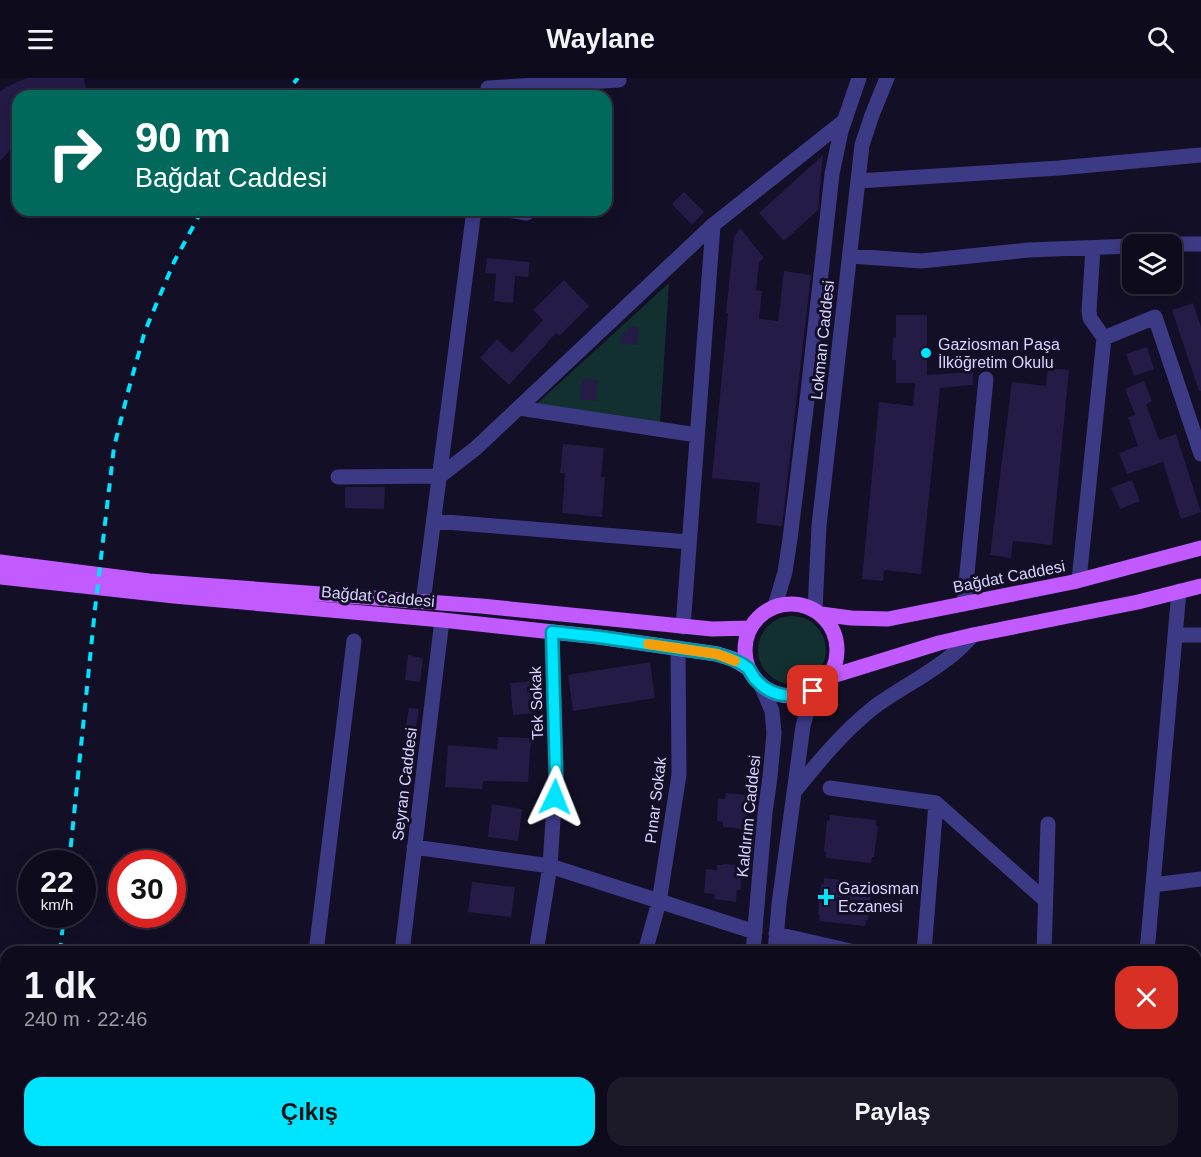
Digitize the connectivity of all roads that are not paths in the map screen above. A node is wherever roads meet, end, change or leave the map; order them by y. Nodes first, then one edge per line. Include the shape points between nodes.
1 (860, 78) edge
2 (887, 78) edge
3 (619, 81) dead end
4 (488, 87) edge
5 (843, 121) junction
6 (1201, 155) edge
7 (858, 181) junction
8 (473, 216) edge
9 (713, 225) junction
10 (1182, 244) edge
11 (1201, 244) edge
12 (1122, 247) edge
13 (1093, 248) junction
14 (850, 256) junction
15 (1104, 338) junction
16 (986, 380) dead end
17 (519, 408) junction
18 (697, 435) junction
19 (1201, 454) edge
20 (440, 476) junction
21 (338, 477) dead end
22 (434, 521) junction
23 (689, 542) junction
24 (1201, 548) edge
25 (0, 562) edge
26 (0, 577) edge
27 (1079, 580) junction
28 (1201, 585) edge
29 (1179, 591) junction
30 (423, 602) junction
31 (964, 603) junction
32 (775, 606) junction
33 (818, 612) junction
34 (442, 620) junction
35 (683, 627) junction
36 (750, 628) junction
37 (552, 632) junction
38 (973, 635) junction
39 (1175, 635) junction
40 (1201, 635) edge
41 (354, 641) dead end
42 (678, 649) junction
43 (748, 669) junction
44 (829, 677) junction
45 (761, 685) junction
46 (813, 691) junction
47 (830, 788) dead end
48 (795, 791) junction
49 (936, 803) junction
50 (1048, 824) dead end
51 (414, 847) junction
52 (550, 866) junction
53 (1201, 879) edge
54 (1153, 885) junction
55 (1045, 900) junction
56 (659, 902) junction
57 (755, 932) junction
58 (777, 934) junction
59 (317, 946) edge
60 (403, 946) edge
61 (537, 946) edge
62 (647, 946) edge
63 (754, 946) edge
64 (776, 946) edge
65 (829, 946) edge
66 (924, 946) edge
67 (1044, 946) edge
68 (1148, 946) edge

1 - 5 street, Lokman Caddesi
2 - 7 street, Lokman Caddesi via 862,145
3 - 4 street
5 - 9 street
5 - 32 street, Lokman Caddesi via 832,174 788,556
6 - 7 street
7 - 14 street, Lokman Caddesi
8 - 20 street
9 - 17 street
9 - 18 street
10 - 11 street
12 - 13 street
13 - 14 street via 921,261
13 - 15 street via 1089,311
14 - 33 street, Lokman Caddesi via 819,526
15 - 19 street via 1155,318
15 - 27 street
16 - 31 street
17 - 18 street
17 - 20 street
18 - 23 street
20 - 21 street
20 - 22 street
22 - 23 street
22 - 30 street
23 - 35 street
24 - 27 main road, Bağdat Caddesi
25 - 30 main road, Bağdat Caddesi via 149,581
26 - 34 main road, Bağdat Caddesi
27 - 31 main road, Bağdat Caddesi
28 - 29 main road
29 - 38 main road via 1138,603
29 - 39 street
30 - 35 main road, Bağdat Caddesi
31 - 33 main road, Bağdat Caddesi via 888,619
32 - 33 main road via 795,603
32 - 36 main road via 763,612
33 - 44 main road via 833,630 837,644
34 - 37 main road, Bağdat Caddesi
34 - 51 street, Seyran Caddesi
35 - 36 main road, Bağdat Caddesi
36 - 43 main road via 744,649
37 - 42 main road, Bağdat Caddesi
37 - 52 street, Tek Sokak via 556,774
38 - 44 main road
38 - 48 street via 957,651 860,719
39 - 40 street
39 - 54 street
41 - 59 street
42 - 43 main road, Bağdat Caddesi via 726,656
42 - 56 street, Pınar Sokak via 679,775
43 - 45 main road
44 - 46 main road
45 - 46 main road via 786,696
45 - 57 street, Kaldırım Caddesi via 772,711 774,733
46 - 48 street via 803,726
47 - 49 street
48 - 58 street
49 - 55 street
49 - 66 street
50 - 55 street
51 - 52 street
51 - 60 street, Seyran Caddesi
52 - 56 street
52 - 61 street, Tek Sokak
53 - 54 street
54 - 68 street
55 - 67 street
56 - 57 street
56 - 62 street, Pınar Sokak
57 - 63 street, Kaldırım Caddesi
58 - 64 street
58 - 65 street

